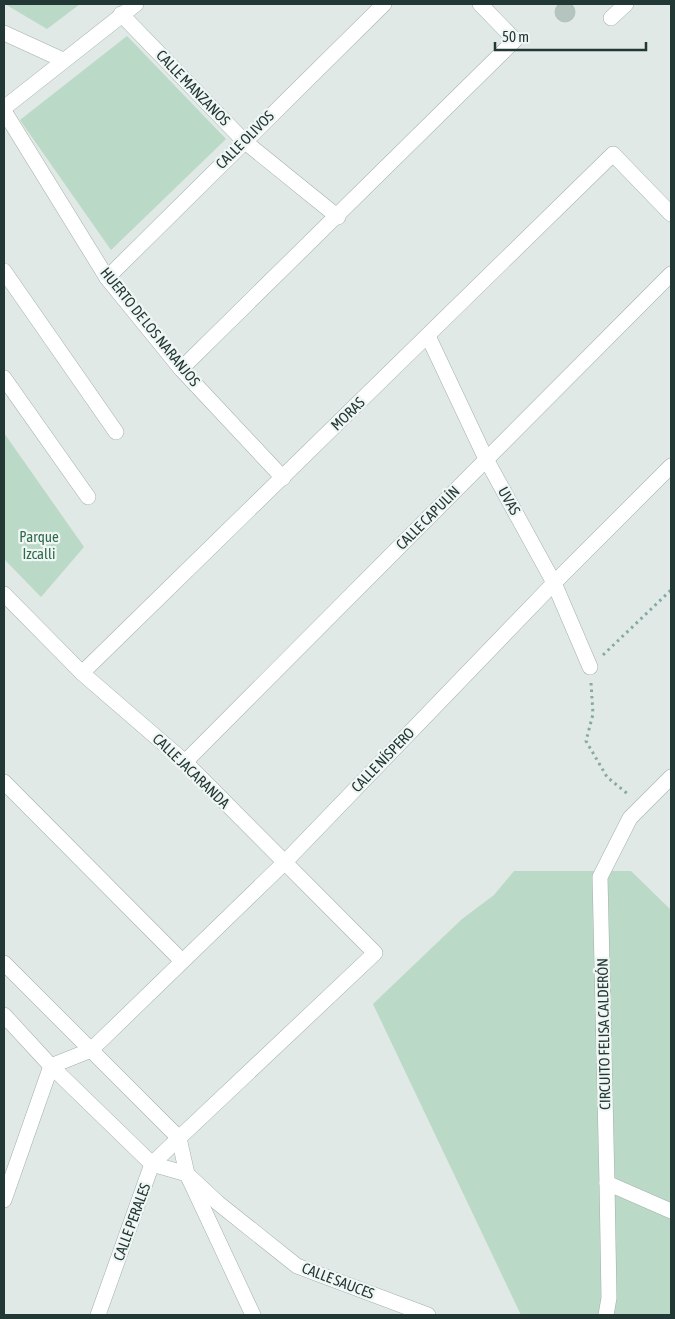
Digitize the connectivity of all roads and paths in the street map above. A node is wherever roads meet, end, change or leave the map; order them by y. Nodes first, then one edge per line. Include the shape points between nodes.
1 (136, 4) edge
2 (384, 4) edge
3 (480, 4) edge
4 (626, 4) edge
5 (121, 14) junction
6 (611, 18) dead end
7 (4, 33) edge
8 (63, 60) junction
9 (4, 109) edge
10 (244, 141) junction
11 (671, 214) edge
12 (338, 217) junction
13 (4, 272) edge
14 (671, 274) edge
15 (108, 278) junction
16 (428, 336) junction
17 (181, 369) junction
18 (4, 378) edge
19 (116, 432) dead end
20 (486, 459) junction
21 (671, 466) edge
22 (283, 478) junction
23 (88, 497) dead end
24 (554, 583) junction
25 (671, 590) edge
26 (4, 594) edge
27 (590, 667) junction
28 (82, 672) junction
29 (185, 762) junction
30 (671, 777) edge
31 (4, 782) edge
32 (642, 806) junction
33 (284, 863) junction
34 (375, 953) joint
35 (182, 961) junction
36 (4, 963) edge
37 (4, 1014) edge
38 (91, 1050) junction
39 (51, 1066) junction
40 (180, 1138) junction
41 (152, 1164) junction
42 (187, 1174) junction
43 (607, 1183) junction
44 (4, 1200) edge
45 (671, 1211) edge
46 (402, 1310) edge
47 (99, 1315) edge
48 (253, 1315) edge
49 (428, 1315) edge
50 (606, 1315) edge

1 - 5 street
2 - 10 street, CALLE OLIVOS
3 - 12 street via 515,40
4 - 6 street
5 - 8 street
5 - 10 street, CALLE MANZANOS
7 - 8 street
8 - 9 street
9 - 15 street, HUERTO DE LOS NARANJOS
10 - 12 street, CALLE MANZANOS
10 - 15 street, CALLE OLIVOS
11 - 16 street, MORAS via 613,154
12 - 17 street
13 - 19 street
14 - 20 street, CALLE CAPULÍN
15 - 17 street, HUERTO DE LOS NARANJOS
16 - 20 street, UVAS
16 - 22 street, MORAS
17 - 22 street, HUERTO DE LOS NARANJOS
18 - 23 street
20 - 24 street, UVAS
20 - 29 street, CALLE CAPULÍN
21 - 24 street, CALLE NÍSPERO
22 - 28 street, MORAS
24 - 27 street, UVAS
24 - 33 street, CALLE NÍSPERO
25 - 27 path
26 - 28 street, CALLE JACARANDA
27 - 32 path via 593,714 586,741 607,777
28 - 29 street, CALLE JACARANDA
29 - 33 street, CALLE JACARANDA
30 - 32 street, CIRCUITO FELISA CALDERÓN
31 - 35 street
32 - 43 street, CIRCUITO FELISA CALDERÓN via 630,818 600,877
33 - 34 street, CALLE JACARANDA
33 - 35 street, CALLE NÍSPERO
34 - 40 street, CALLE PERALES
35 - 38 street, CALLE NÍSPERO
36 - 38 street
37 - 39 street
38 - 39 street
38 - 40 street
39 - 41 street
39 - 44 street
40 - 41 street, CALLE PERALES
40 - 42 street
41 - 42 street
41 - 47 street, CALLE PERALES
42 - 46 street, CALLE SAUCES via 297,1266
42 - 48 street
43 - 45 street
43 - 50 street, CIRCUITO FELISA CALDERÓN via 609,1298
46 - 49 street, CALLE SAUCES

